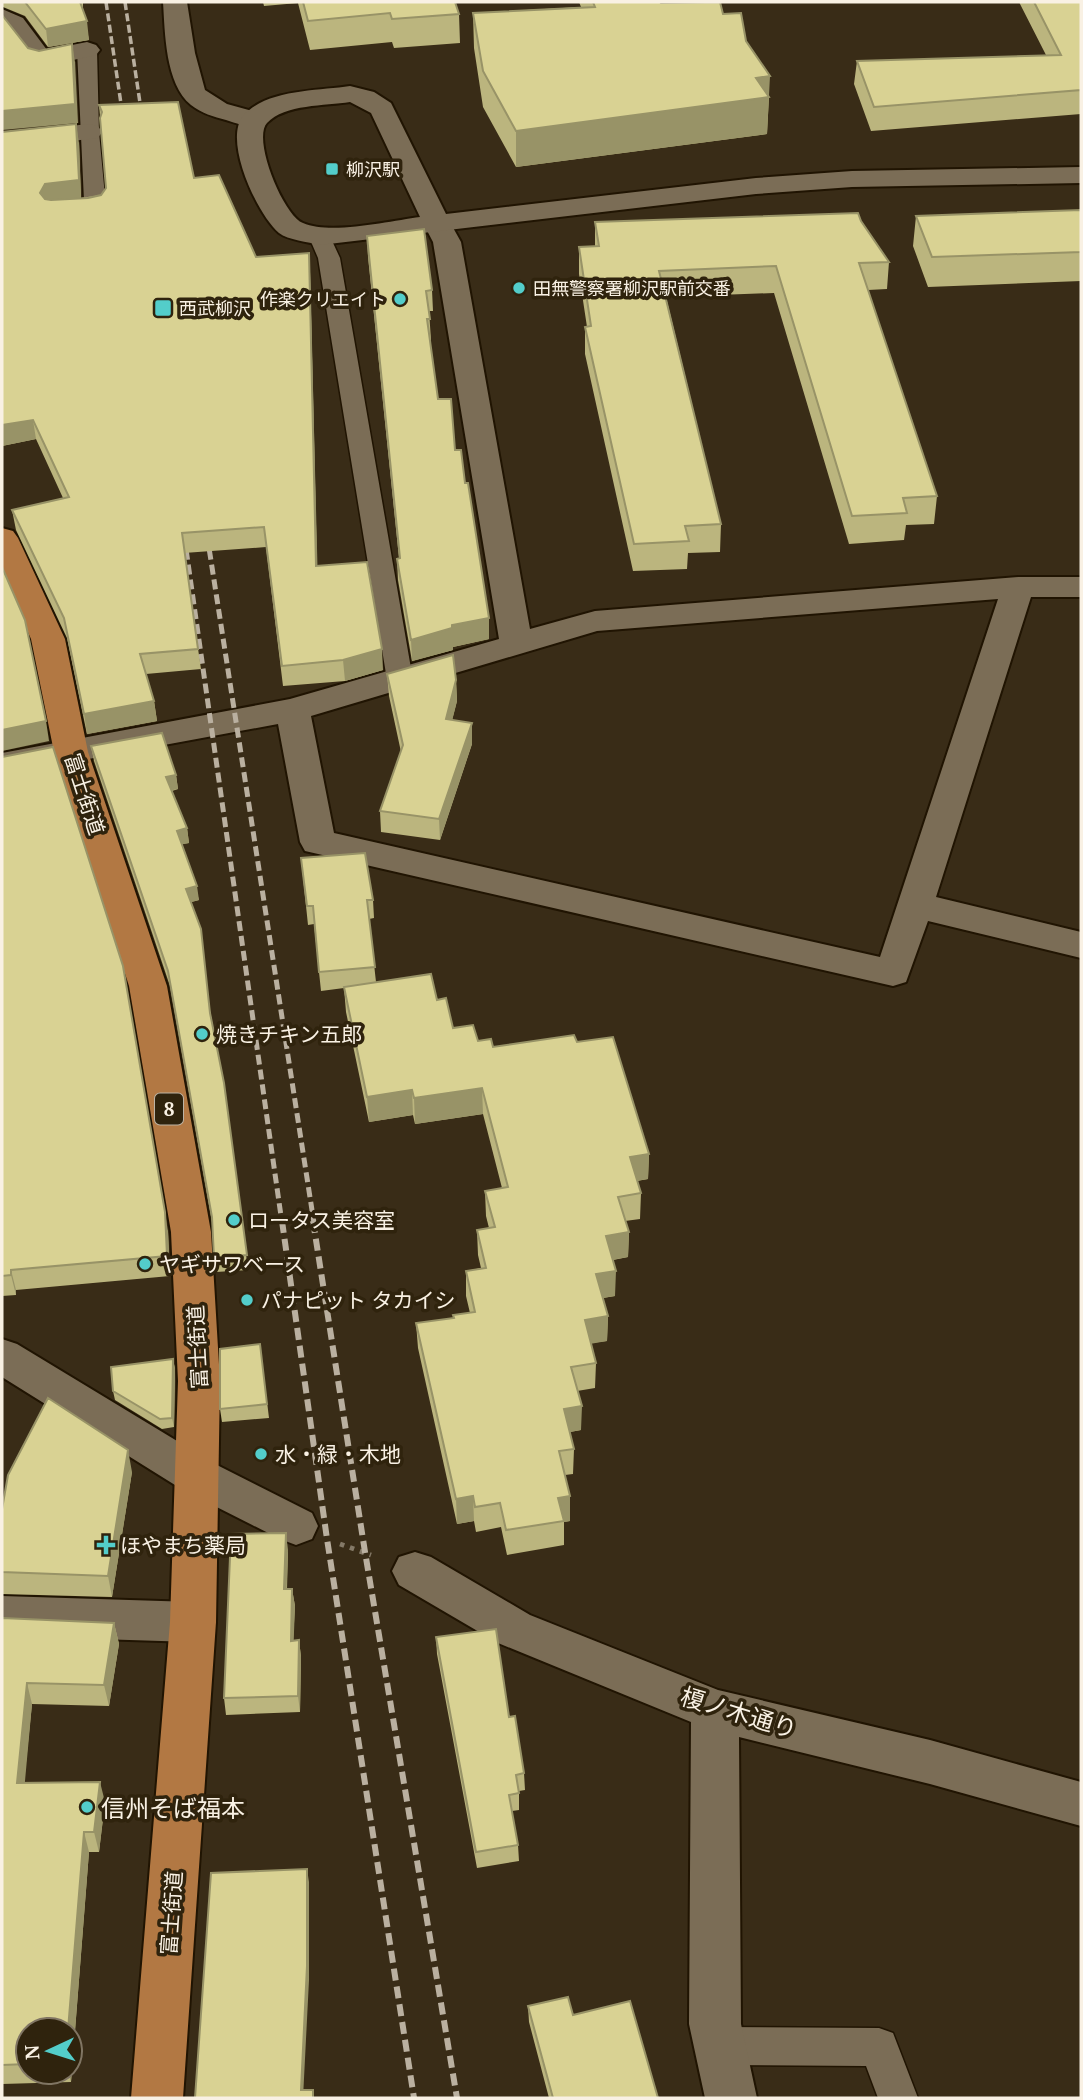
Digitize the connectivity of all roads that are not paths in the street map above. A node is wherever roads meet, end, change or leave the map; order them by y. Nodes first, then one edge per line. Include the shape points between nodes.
1 (175, 2) edge
2 (2, 17) edge
3 (86, 50) joint
4 (254, 120) junction
5 (89, 132) junction
6 (2, 141) edge
7 (1081, 176) edge
8 (56, 211) edge
9 (436, 222) junction
10 (320, 237) junction
11 (2, 538) edge
12 (1018, 587) junction
13 (1081, 587) edge
14 (516, 643) junction
15 (400, 680) junction
16 (293, 710) junction
17 (71, 752) junction
18 (2, 764) edge
19 (914, 905) junction
20 (1081, 946) edge
21 (2, 1356) edge
22 (199, 1477) junction
23 (296, 1526) road end
24 (415, 1571) road end
25 (2, 1616) edge
26 (193, 1622) junction
27 (715, 1710) junction
28 (1081, 1804) edge
29 (720, 2046) junction
30 (157, 2098) edge
31 (731, 2098) edge
32 (898, 2098) edge

1 - 4 street via 196,97
2 - 3 street via 14,23 41,59
3 - 5 lane
4 - 9 street via 276,105 350,94 365,98 382,109
4 - 10 street via 248,138 262,188 290,228
5 - 6 street
5 - 8 lane via 95,206
7 - 9 street via 852,179
9 - 10 street
9 - 14 street via 447,243
10 - 15 lane via 329,258
11 - 17 main road, 富士街道 / 8 via 48,639
12 - 13 street
12 - 14 street via 595,621
12 - 19 street
14 - 15 street
15 - 16 street
16 - 17 street
16 - 19 street via 318,842 892,973
17 - 18 street
17 - 22 main road, 富士街道 / 8 via 148,986 153,1014 191,1232 200,1381
19 - 20 street
21 - 22 street
22 - 23 street
22 - 26 main road, 富士街道 / 8
24 - 27 street, 榎ノ木通り via 514,1629
25 - 26 street
26 - 30 main road, 富士街道 / 8
27 - 28 street, 榎ノ木通り
27 - 29 street via 715,2024
29 - 31 street
29 - 32 lane via 879,2047

